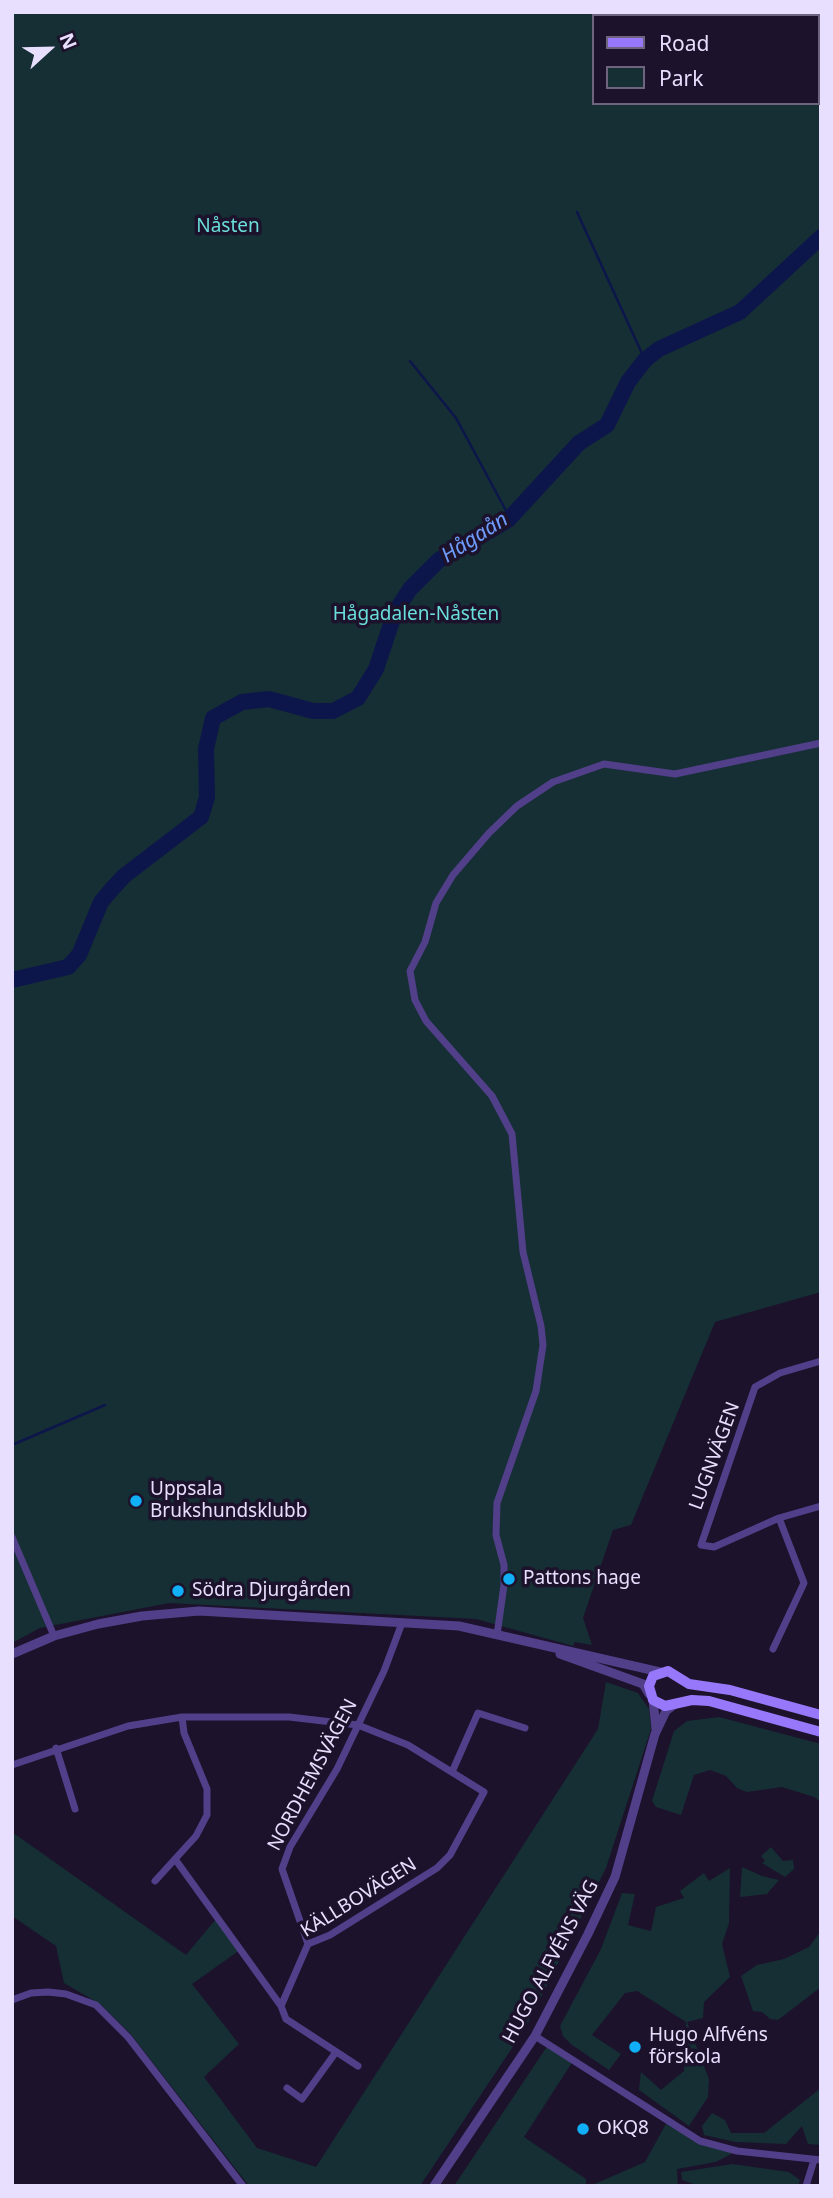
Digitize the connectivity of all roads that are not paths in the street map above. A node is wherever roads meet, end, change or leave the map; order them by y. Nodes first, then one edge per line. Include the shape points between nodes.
1 (821, 743) edge
2 (821, 1361) edge
3 (821, 1506) edge
4 (779, 1518) junction
5 (12, 1537) edge
6 (402, 1623) junction
7 (497, 1635) junction
8 (54, 1636) junction
9 (538, 1645) junction
10 (773, 1649) dead end
11 (12, 1654) edge
12 (660, 1672) junction
13 (680, 1677) junction
14 (651, 1697) junction
15 (676, 1704) junction
16 (821, 1716) edge
17 (182, 1717) junction
18 (358, 1724) junction
19 (525, 1728) dead end
20 (821, 1732) edge
21 (656, 1734) junction
22 (56, 1748) junction
23 (12, 1765) edge
24 (452, 1772) junction
25 (75, 1809) dead end
26 (175, 1859) junction
27 (155, 1881) dead end
28 (308, 1944) junction
29 (12, 2000) edge
30 (281, 2006) junction
31 (535, 2036) junction
32 (336, 2052) junction
33 (358, 2066) dead end
34 (287, 2088) dead end
35 (818, 2160) edge
36 (243, 2186) edge
37 (434, 2186) edge
38 (806, 2186) edge

1 - 7 street via 675,774 604,764 554,782 517,806 453,875 436,903 425,942 410,971 415,1000 426,1021 492,1096 512,1134 523,1252 541,1326 536,1391 497,1503 496,1535 504,1565
2 - 4 street, LUGNVÄGEN via 755,1387 701,1545 714,1547
3 - 4 street
4 - 10 street via 804,1583
5 - 8 street
6 - 7 street via 459,1626
6 - 8 street via 199,1611 120,1620
6 - 18 street, NORDHEMSVÄGEN
7 - 9 street
8 - 11 street
9 - 12 street
9 - 14 street via 643,1684
12 - 13 main road
12 - 14 main road via 651,1680
13 - 15 main road via 684,1687
13 - 16 main road via 690,1684 730,1690
14 - 15 main road via 665,1706
14 - 21 street, HUGO ALFVÉNS VÄG
15 - 20 main road via 709,1700
15 - 21 street, HUGO ALFVÉNS VÄG via 666,1711
17 - 18 street, KÄLLBOVÄGEN via 289,1717
17 - 22 street, KÄLLBOVÄGEN via 128,1726
17 - 26 street via 207,1789 207,1815
18 - 24 street, KÄLLBOVÄGEN via 408,1745
18 - 28 street, NORDHEMSVÄGEN via 282,1869
19 - 24 street via 478,1713
21 - 31 street, HUGO ALFVÉNS VÄG via 615,1877
22 - 23 street, KÄLLBOVÄGEN
22 - 25 street
24 - 28 street, KÄLLBOVÄGEN via 484,1792 450,1856 416,1882
26 - 27 street
26 - 30 street
28 - 30 street, KÄLLBOVÄGEN
29 - 36 street via 48,1992 96,2006 128,2037
30 - 32 street via 286,2019
31 - 35 street via 700,2141 737,2151
31 - 37 street, HUGO ALFVÉNS VÄG
32 - 33 street
32 - 34 street via 302,2099
35 - 38 street

